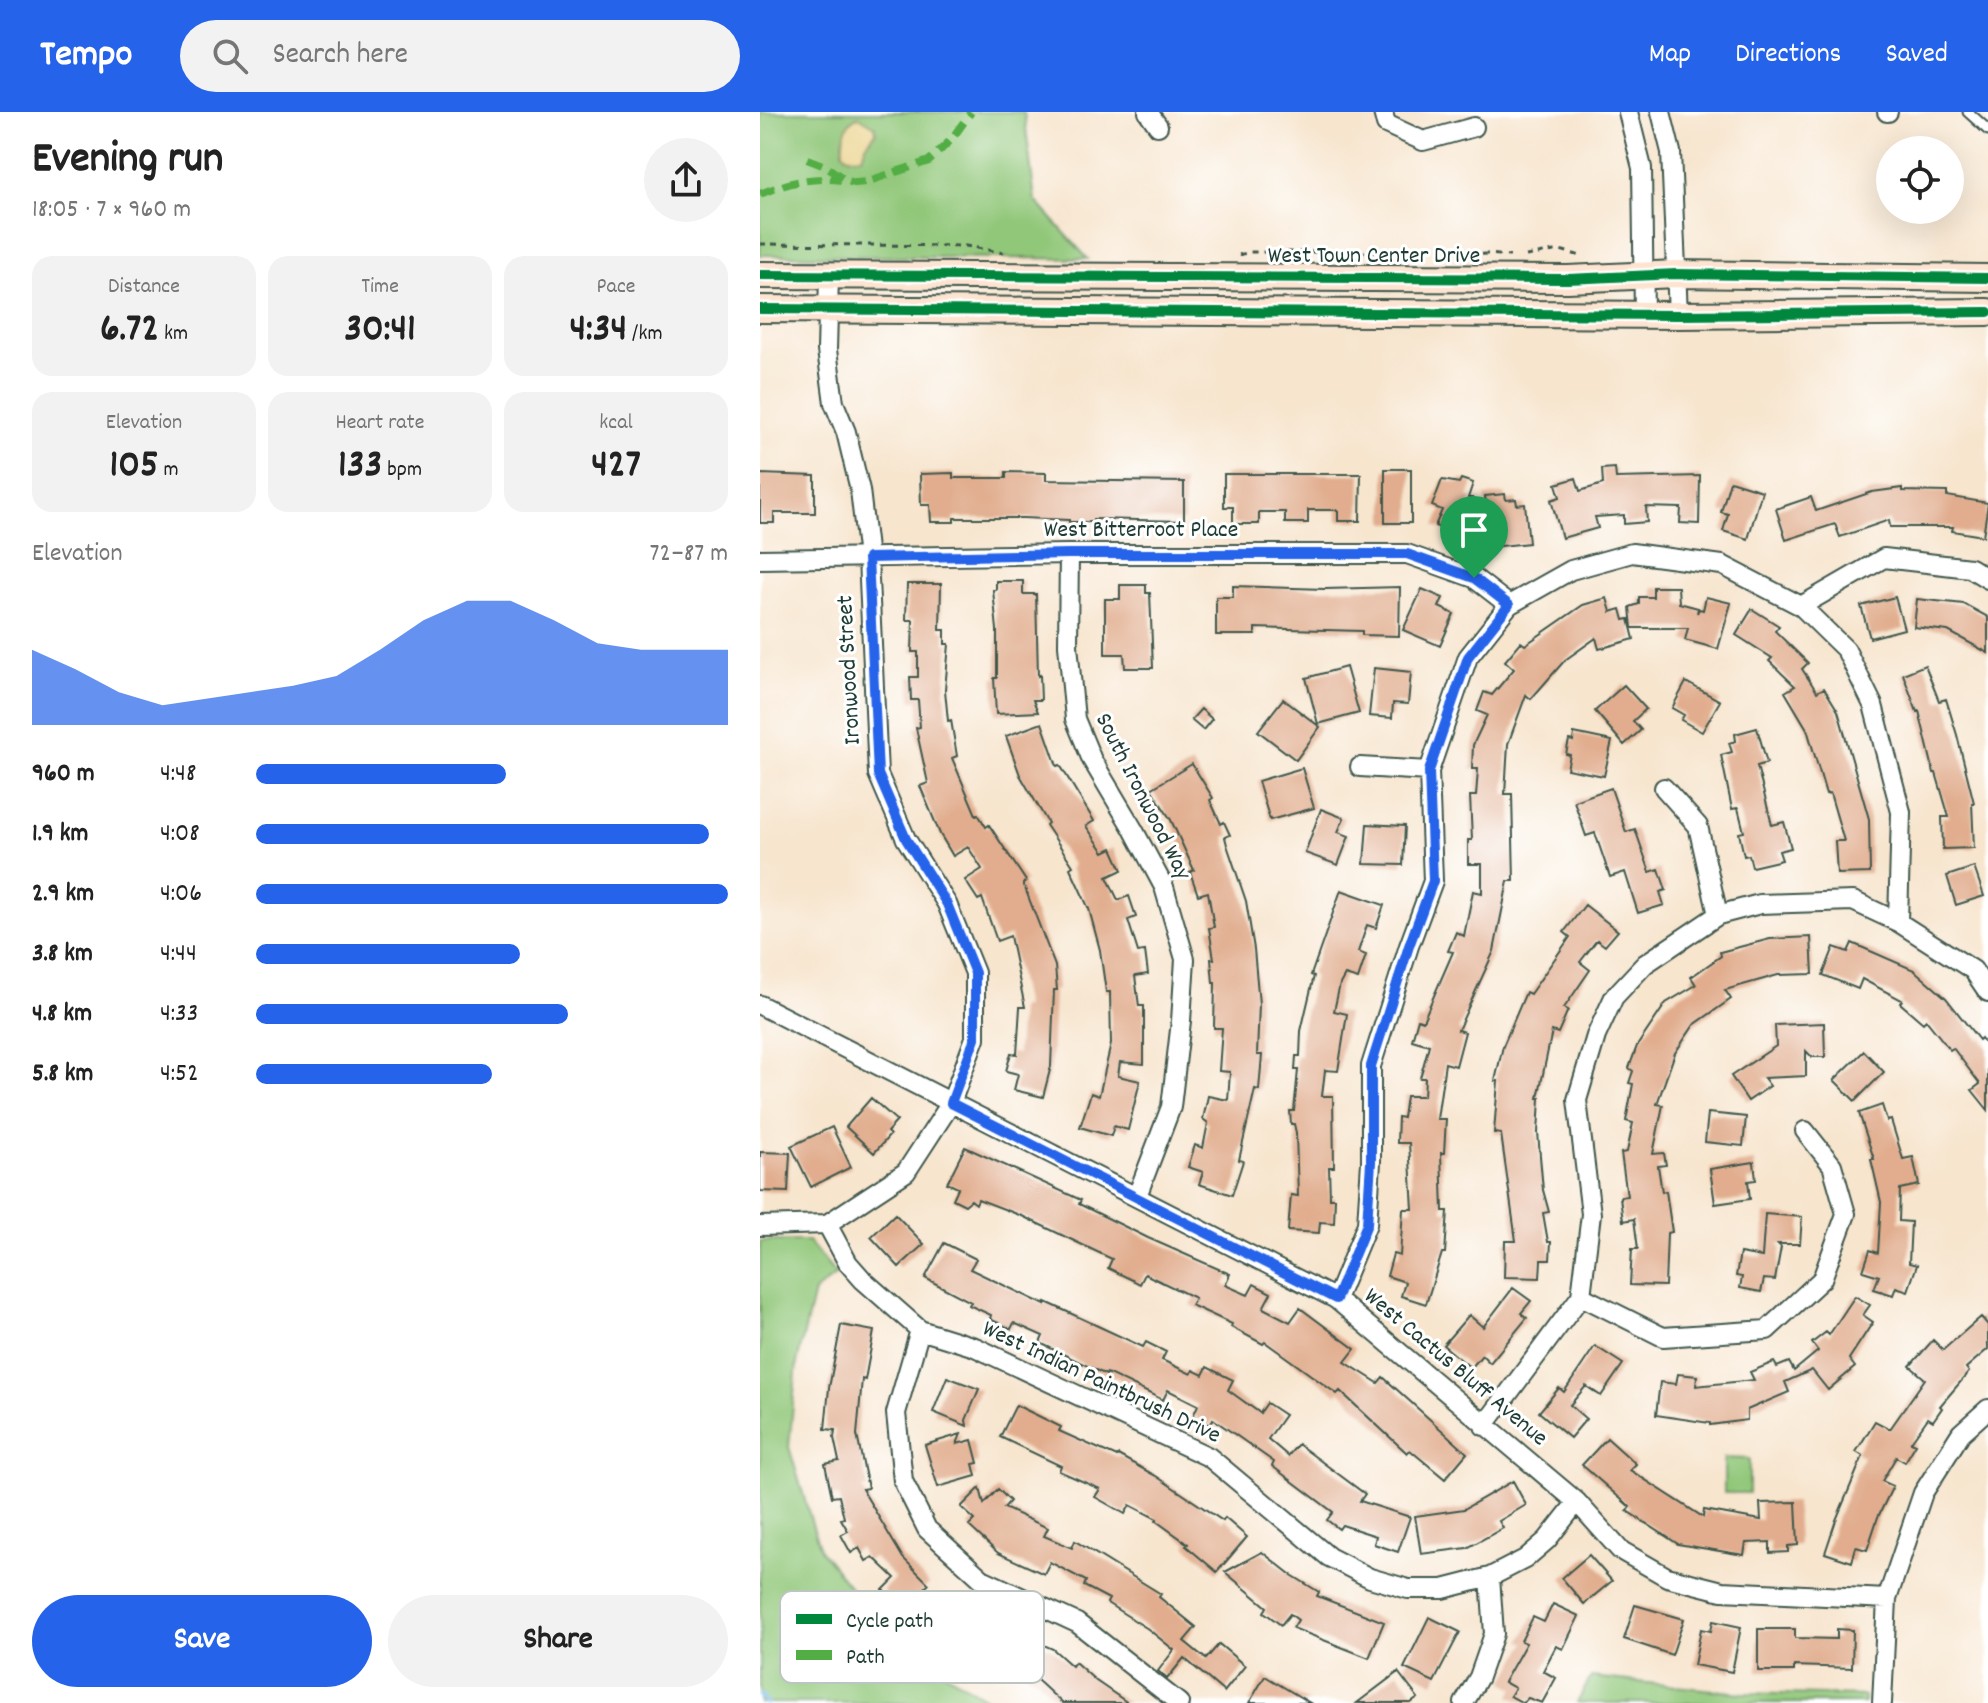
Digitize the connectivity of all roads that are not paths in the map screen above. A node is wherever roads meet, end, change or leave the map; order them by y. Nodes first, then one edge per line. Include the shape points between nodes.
1 (1383, 112) edge
2 (1628, 112) edge
3 (1661, 112) edge
4 (1968, 112) edge
5 (1474, 127) dead end
6 (1988, 130) edge
7 (1645, 274) junction
8 (1676, 274) junction
9 (760, 275) edge
10 (829, 276) junction
11 (1988, 278) edge
12 (760, 309) edge
13 (828, 310) junction
14 (1988, 312) edge
15 (1644, 315) junction
16 (1678, 315) junction
17 (1069, 554) junction
18 (868, 558) junction
19 (760, 559) edge
20 (1988, 579) edge
21 (1509, 605) junction
22 (1801, 606) junction
23 (1360, 767) dead end
24 (1429, 771) junction
25 (1664, 788) dead end
26 (1718, 915) junction
27 (1898, 922) junction
28 (1988, 992) edge
29 (760, 1005) edge
30 (951, 1103) junction
31 (1805, 1131) dead end
32 (1137, 1196) junction
33 (827, 1224) junction
34 (760, 1226) edge
35 (1581, 1296) junction
36 (1336, 1299) junction
37 (920, 1330) junction
38 (1988, 1409) edge
39 (1484, 1426) junction
40 (1577, 1502) junction
41 (1490, 1577) junction
42 (1008, 1591) edge
43 (1887, 1599) junction
44 (1044, 1608) edge
45 (1179, 1703) edge
46 (1464, 1703) edge
47 (1882, 1703) edge

1 - 5 street via 1386,124 1423,141
2 - 7 street via 1642,168
3 - 8 street via 1671,152
4 - 6 lane
7 - 8 street, West Town Center Drive
7 - 10 street, West Town Center Drive via 1568,279
7 - 15 street
8 - 11 street, West Town Center Drive
8 - 16 street
9 - 10 street, West Town Center Drive
10 - 13 street, Ironwood Street
12 - 13 street
13 - 15 street
13 - 18 street, Ironwood Street via 834,403 860,490
14 - 16 street
15 - 16 street
17 - 18 street, West Bitterroot Place
17 - 21 street, West Bitterroot Place via 1407,554 1474,578
17 - 32 street, South Ironwood Way via 1068,645 1075,719 1092,760 1164,887 1185,959 1171,1107
18 - 19 street, West Bitterroot Place
18 - 30 street, Ironwood Street via 878,774 906,839 947,904 975,973 975,1038
20 - 22 street via 1970,568 1884,558
21 - 22 street via 1571,570 1632,553 1722,565
21 - 24 street via 1468,657
22 - 27 street via 1846,650 1873,705 1901,812
23 - 24 street
24 - 36 street via 1433,881 1371,1066 1367,1224
25 - 26 street via 1698,826
26 - 27 street via 1760,904 1853,901
26 - 35 street via 1645,964 1614,997 1596,1036 1577,1100 1591,1214
27 - 28 street via 1973,970
29 - 30 street, West Cactus Bluff Avenue
30 - 32 street, West Cactus Bluff Avenue
30 - 33 street, Ironwood Street via 906,1172
31 - 35 street via 1832,1165 1846,1214 1822,1279 1767,1330 1663,1337
32 - 36 street, West Cactus Bluff Avenue
33 - 34 street
33 - 37 street, West Indian Paintbrush Drive via 848,1263
35 - 39 street
36 - 39 street, West Cactus Bluff Avenue
37 - 41 street, West Indian Paintbrush Drive via 975,1347 1209,1457 1329,1557 1370,1578 1408,1589 1443,1589
37 - 42 street via 896,1413 903,1481 927,1529 982,1579
38 - 43 street via 1961,1433 1923,1493
39 - 40 street, West Cactus Bluff Avenue
40 - 41 street, West Indian Paintbrush Drive via 1525,1559
40 - 43 street, West Cactus Bluff Avenue via 1620,1550 1667,1577 1722,1591
41 - 46 street via 1494,1634
43 - 47 street
44 - 45 street via 1077,1623

